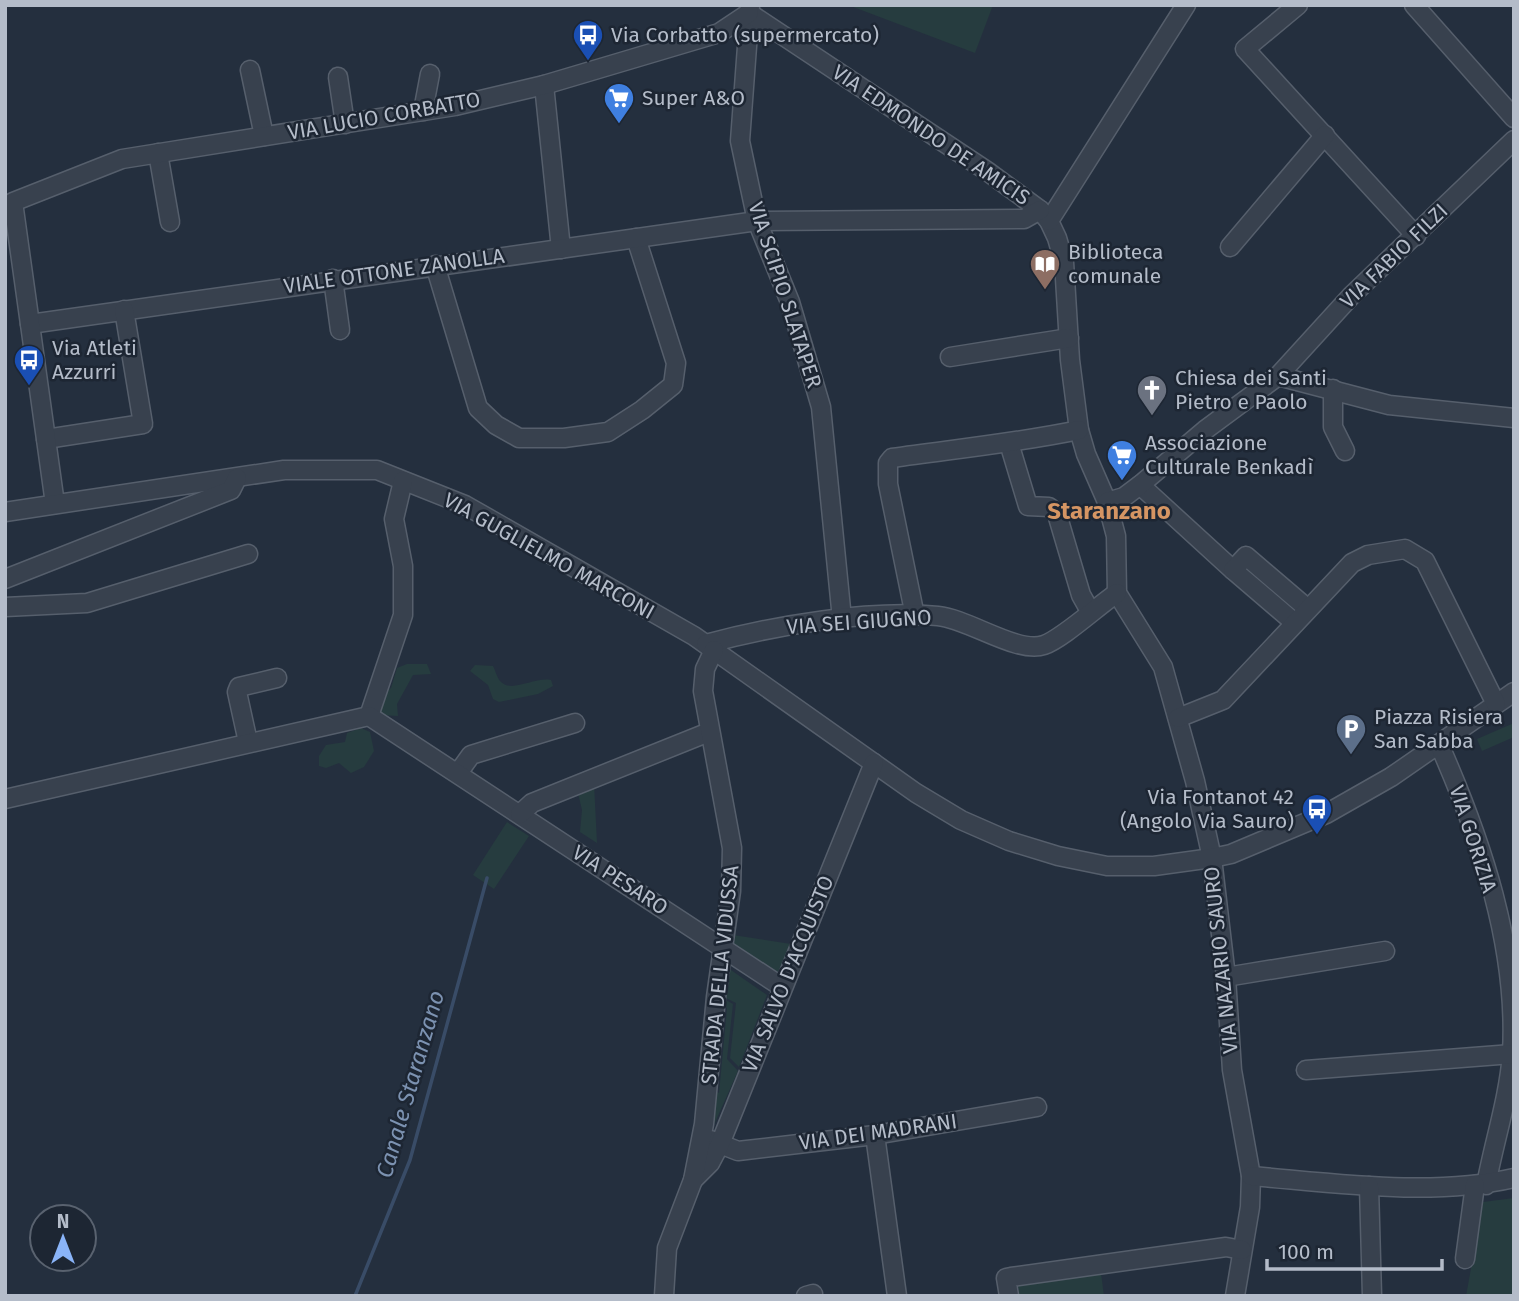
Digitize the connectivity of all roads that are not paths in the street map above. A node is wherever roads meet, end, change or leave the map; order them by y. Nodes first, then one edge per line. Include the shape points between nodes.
1 (1186, 5) edge
2 (1298, 5) edge
3 (1414, 5) edge
4 (750, 9) edge
5 (1277, 11) edge
6 (719, 33) junction
7 (746, 43) junction
8 (250, 70) dead end
9 (430, 74) dead end
10 (338, 77) dead end
11 (544, 86) junction
12 (423, 111) junction
13 (1514, 118) edge
14 (345, 124) junction
15 (1325, 135) junction
16 (264, 136) junction
17 (1514, 140) edge
18 (158, 153) junction
19 (1044, 215) junction
20 (757, 221) junction
21 (170, 222) dead end
22 (1416, 236) junction
23 (636, 238) junction
24 (1230, 247) dead end
25 (561, 248) junction
26 (435, 265) junction
27 (333, 279) junction
28 (124, 310) junction
29 (30, 324) junction
30 (340, 330) dead end
31 (1069, 338) junction
32 (950, 357) dead end
33 (1278, 376) junction
34 (1333, 389) junction
35 (1514, 418) edge
36 (1079, 430) junction
37 (47, 439) junction
38 (1009, 443) junction
39 (1345, 451) dead end
40 (237, 478) junction
41 (402, 481) junction
42 (1140, 485) junction
43 (1107, 502) junction
44 (55, 504) junction
45 (5, 512) edge
46 (248, 554) dead end
47 (5, 579) edge
48 (1118, 593) junction
49 (5, 607) edge
50 (1090, 611) junction
51 (915, 616) junction
52 (1301, 616) junction
53 (842, 619) junction
54 (710, 647) junction
55 (277, 678) dead end
56 (1514, 692) edge
57 (1496, 704) junction
58 (369, 716) junction
59 (1178, 718) junction
60 (575, 723) dead end
61 (709, 732) junction
62 (248, 742) junction
63 (1439, 744) junction
64 (874, 763) junction
65 (458, 773) junction
66 (5, 799) edge
67 (520, 814) junction
68 (1212, 858) junction
69 (725, 948) junction
70 (1385, 951) dead end
71 (1226, 977) junction
72 (782, 987) junction
73 (1512, 1054) junction
74 (1306, 1070) dead end
75 (1037, 1107) dead end
76 (875, 1135) junction
77 (701, 1137) junction
78 (720, 1144) junction
79 (1251, 1176) junction
80 (1514, 1178) edge
81 (694, 1180) junction
82 (1481, 1185) junction
83 (1369, 1186) junction
84 (1242, 1250) junction
85 (1465, 1259) dead end
86 (664, 1296) edge
87 (897, 1296) edge
88 (1009, 1296) edge
89 (1235, 1296) edge
90 (1372, 1296) edge

1 - 19 street
2 - 5 street
3 - 13 street
4 - 6 street, VIA LUCIO CORBATTO
4 - 7 street, VIA SCIPIO SLATAPER
4 - 19 street, VIA EDMONDO DE AMICIS via 988,171
5 - 15 street via 1245,49
6 - 7 street
6 - 11 street, VIA LUCIO CORBATTO
7 - 20 street, VIA SCIPIO SLATAPER via 740,141
8 - 16 street
9 - 12 street
10 - 14 street
11 - 12 street, VIA LUCIO CORBATTO
11 - 25 street
12 - 14 street, VIA LUCIO CORBATTO
14 - 16 street, VIA LUCIO CORBATTO
15 - 22 street
15 - 24 street
16 - 18 street, VIA LUCIO CORBATTO
17 - 22 street, VIA FABIO FILZI
18 - 21 street
18 - 29 street, VIA LUCIO CORBATTO via 122,159 13,202
19 - 20 street, VIALE OTTONE ZANOLLA via 1024,219
19 - 31 street, VIA EDMONDO DE AMICIS via 1065,262
20 - 23 street, VIALE OTTONE ZANOLLA
20 - 53 street, VIA SCIPIO SLATAPER via 790,302 821,407
22 - 33 street, VIA FABIO FILZI via 1351,296
23 - 25 street, VIALE OTTONE ZANOLLA
23 - 26 street via 676,363 673,385 608,432 564,438 519,438 478,408
25 - 26 street, VIALE OTTONE ZANOLLA
26 - 27 street, VIALE OTTONE ZANOLLA
27 - 28 street, VIALE OTTONE ZANOLLA
27 - 30 street
28 - 29 street, VIALE OTTONE ZANOLLA
28 - 37 street via 143,424
29 - 37 street
31 - 32 street
31 - 36 street, VIA EDMONDO DE AMICIS
33 - 34 street
33 - 42 street, VIA FABIO FILZI
34 - 35 street via 1389,405
34 - 39 street via 1333,427
36 - 38 street
36 - 43 street, VIA EDMONDO DE AMICIS
37 - 44 street
38 - 50 street via 1028,506 1049,508 1057,514
38 - 51 street via 892,458 888,463 888,484
40 - 41 street, VIA GUGLIELMO MARCONI via 284,470 377,470
40 - 44 street, VIA GUGLIELMO MARCONI
40 - 47 street via 231,490
41 - 54 street, VIA GUGLIELMO MARCONI via 466,505
41 - 58 street via 394,519 403,566 403,615
42 - 43 street, VIA FABIO FILZI
42 - 52 street via 1233,570
43 - 48 street, VIA EDMONDO DE AMICIS via 1116,536
44 - 45 street, VIA GUGLIELMO MARCONI
46 - 49 street via 87,603
48 - 50 street, VIA SEI GIUGNO
48 - 59 street, VIA NAZARIO SAURO via 1163,667
50 - 51 street, VIA SEI GIUGNO via 1045,645 1028,647 966,621
51 - 53 street, VIA SEI GIUGNO
52 - 57 street via 1352,563 1368,555 1405,549 1425,561
52 - 59 street via 1223,700
53 - 54 street, VIA SEI GIUGNO via 738,635
54 - 61 street, STRADA DELLA VIDUSSA via 704,673
54 - 64 street, VIA GUGLIELMO MARCONI
55 - 62 street via 239,687
56 - 57 street, VIA GUGLIELMO MARCONI
57 - 63 street, VIA GUGLIELMO MARCONI
58 - 62 street
58 - 65 street, VIA PESARO
59 - 68 street, VIA NAZARIO SAURO
60 - 65 street via 471,755
61 - 67 street via 545,797
61 - 69 street, STRADA DELLA VIDUSSA via 732,848
62 - 66 street
63 - 68 street, VIA GUGLIELMO MARCONI via 1326,814
63 - 73 street, VIA GORIZIA via 1480,848 1508,963
64 - 68 street, VIA GUGLIELMO MARCONI via 961,820 1058,856 1107,866 1154,866
64 - 72 street, VIA SALVO D'ACQUISTO
65 - 67 street, VIA PESARO
67 - 69 street, VIA PESARO
68 - 71 street, VIA NAZARIO SAURO
69 - 72 street, VIA PESARO
69 - 77 street, STRADA DELLA VIDUSSA
70 - 71 street
71 - 79 street, VIA NAZARIO SAURO via 1232,1070
72 - 78 street, VIA SALVO D'ACQUISTO
73 - 74 street
73 - 82 street, VIA GORIZIA
75 - 76 street, VIA DEI MADRANI
76 - 78 street, VIA DEI MADRANI via 738,1151
76 - 87 street
77 - 78 street
77 - 81 street, STRADA DELLA VIDUSSA
78 - 81 street, VIA SALVO D'ACQUISTO
79 - 83 street
79 - 84 street, VIA NAZARIO SAURO
80 - 82 street
81 - 86 street, STRADA DELLA VIDUSSA via 667,1248
82 - 83 street
82 - 85 street, VIA GORIZIA
83 - 90 street
84 - 88 street via 1226,1247 1006,1278
84 - 89 street, VIA NAZARIO SAURO

